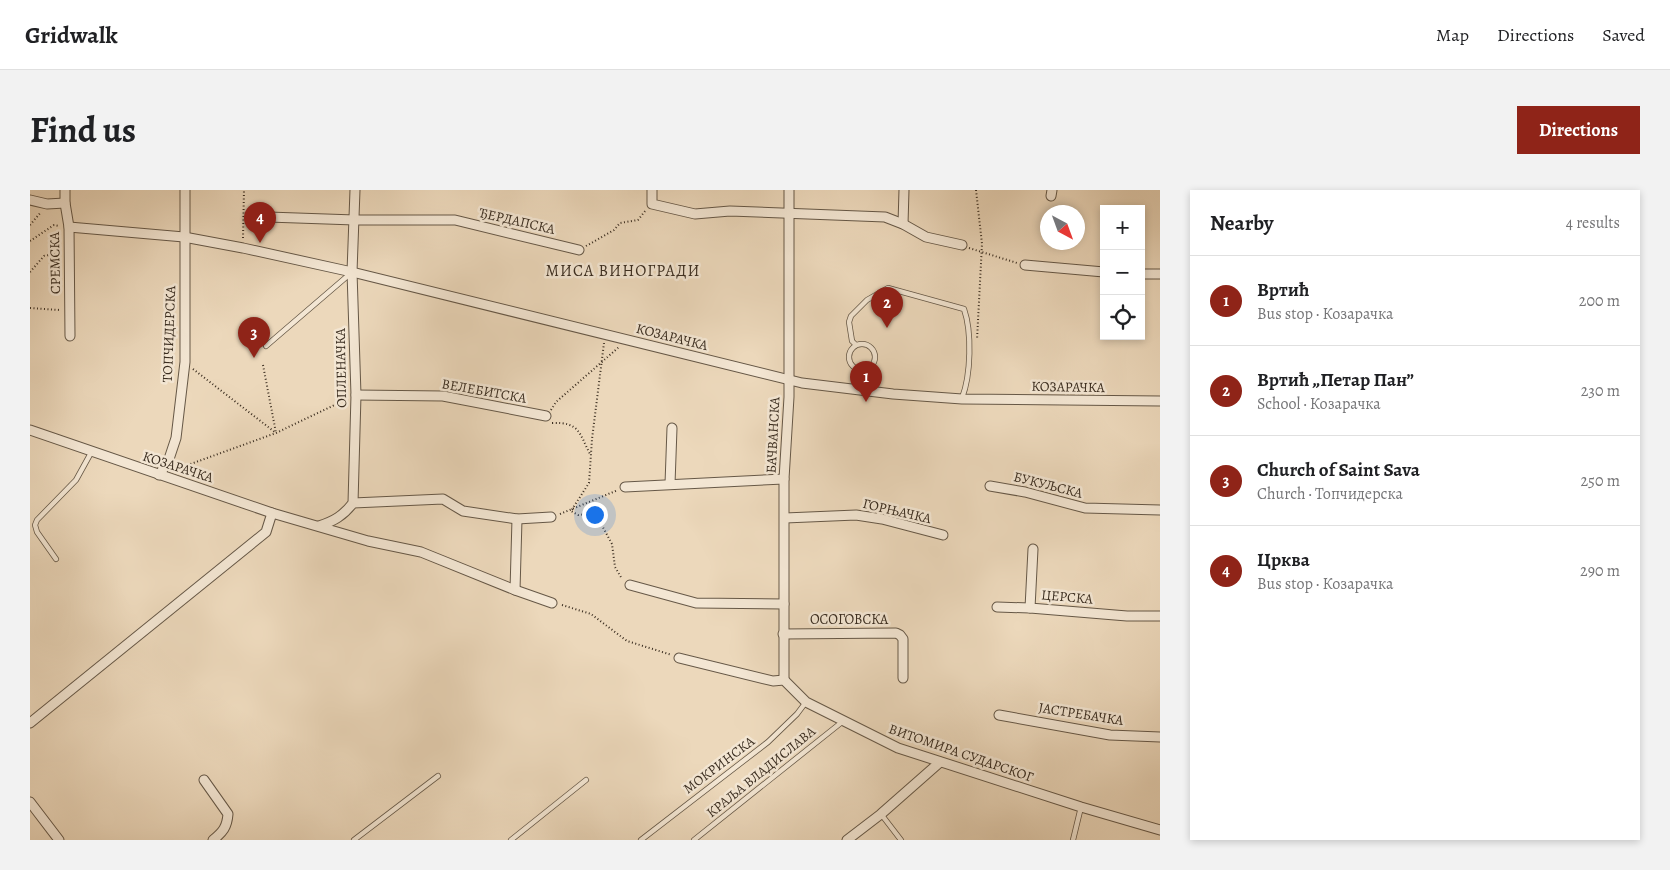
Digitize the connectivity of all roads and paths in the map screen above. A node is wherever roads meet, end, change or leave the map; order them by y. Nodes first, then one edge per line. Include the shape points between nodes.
1 (65, 190) edge
2 (185, 190) edge
3 (244, 190) edge
4 (355, 190) edge
5 (652, 190) edge
6 (789, 190) edge
7 (904, 190) edge
8 (976, 190) edge
9 (30, 200) edge
10 (652, 202) junction
11 (65, 203) junction
12 (788, 213) junction
13 (268, 217) dead end
14 (355, 220) junction
15 (903, 224) junction
16 (69, 227) junction
17 (184, 237) junction
18 (30, 241) edge
19 (962, 246) joint
20 (243, 248) junction
21 (579, 250) joint
22 (69, 251) junction
23 (980, 252) junction
24 (1025, 265) joint
25 (30, 272) edge
26 (352, 272) junction
27 (1100, 272) edge
28 (1145, 274) edge
29 (1160, 274) edge
30 (30, 308) edge
31 (70, 310) junction
32 (605, 334) junction
33 (70, 336) dead end
34 (627, 340) junction
35 (977, 344) dead end
36 (856, 345) junction
37 (266, 346) dead end
38 (184, 362) junction
39 (602, 363) junction
40 (263, 365) dead end
41 (788, 380) junction
42 (356, 395) junction
43 (962, 400) junction
44 (1160, 402) edge
45 (546, 416) junction
46 (672, 428) dead end
47 (30, 430) edge
48 (276, 434) junction
49 (92, 451) junction
50 (590, 454) junction
51 (159, 475) junction
52 (784, 479) junction
53 (670, 484) junction
54 (990, 486) dead end
55 (625, 487) joint
56 (353, 504) junction
57 (1160, 510) edge
58 (571, 511) junction
59 (272, 513) junction
60 (551, 517) joint
61 (785, 518) junction
62 (517, 519) junction
63 (318, 526) junction
64 (943, 535) dead end
65 (1033, 549) dead end
66 (56, 560) dead end
67 (630, 585) joint
68 (515, 590) junction
69 (552, 603) joint
70 (784, 604) junction
71 (997, 607) dead end
72 (1030, 608) junction
73 (1160, 616) edge
74 (783, 634) junction
75 (678, 658) joint
76 (903, 678) dead end
77 (784, 680) junction
78 (806, 702) junction
79 (998, 715) dead end
80 (842, 722) junction
81 (30, 723) edge
82 (1160, 737) edge
83 (940, 762) junction
84 (438, 776) dead end
85 (204, 780) dead end
86 (586, 780) dead end
87 (30, 802) edge
88 (1081, 808) junction
89 (881, 814) junction
90 (1160, 830) edge
91 (853, 838) edge
92 (59, 840) edge
93 (213, 840) edge
94 (354, 840) edge
95 (511, 840) edge
96 (641, 840) edge
97 (694, 840) edge
98 (901, 840) edge
99 (1073, 840) edge

1 - 11 street, СРЕМСКА
2 - 17 street, ТОПЧИДЕРСКА
3 - 20 path
4 - 14 street, ОПЛЕНАЧКА
5 - 10 street
6 - 12 street, БАЧВАНСКА
7 - 15 street
8 - 23 path via 982,244
9 - 11 street
10 - 12 street via 696,214 730,211
10 - 21 path via 638,220 620,223 614,230
11 - 16 street, СРЕМСКА
12 - 15 street via 885,217
12 - 41 street, БАЧВАНСКА
13 - 14 street, ЂЕРДАПСКА
14 - 21 street, ЂЕРДАПСКА via 455,220
14 - 26 street, ОПЛЕНАЧКА
15 - 19 street via 926,237
16 - 17 street, КОЗАРАЧКА
16 - 18 path via 54,225
16 - 22 street, СРЕМСКА
17 - 20 street, КОЗАРАЧКА
17 - 38 street, ТОПЧИДЕРСКА
19 - 23 path
20 - 26 street, КОЗАРАЧКА
22 - 25 path via 44,256
22 - 31 street, СРЕМСКА
23 - 24 path
23 - 35 path
24 - 27 street
26 - 32 street, КОЗАРАЧКА
26 - 37 lane
26 - 42 street, ОПЛЕНАЧКА
28 - 29 street
30 - 31 path
31 - 33 street, СРЕМСКА
32 - 34 street, КОЗАРАЧКА
32 - 39 path
34 - 39 path
34 - 41 street, КОЗАРАЧКА
36 - 36 lane via 849,356 851,364 858,369 867,369 874,363 876,355 868,344
36 - 43 lane via 852,341 851,316 867,300 888,288 964,308 968,319 969,365
38 - 48 path
38 - 51 street, ТОПЧИДЕРСКА via 176,438 168,462
39 - 45 path via 556,402
39 - 50 path
40 - 48 path
41 - 43 street, КОЗАРАЧКА
41 - 52 street, БАЧВАНСКА
42 - 45 street, ВЕЛЕБИТСКА via 443,396
42 - 48 path
42 - 56 street, ОПЛЕНАЧКА
43 - 44 street, КОЗАРАЧКА
45 - 50 path via 548,423 566,422 575,426
46 - 53 street
47 - 49 street, КОЗАРАЧКА
48 - 51 path
49 - 51 street, КОЗАРАЧКА
49 - 66 lane via 76,480 35,526
50 - 58 path via 589,483
51 - 59 street, КОЗАРАЧКА
52 - 53 street
52 - 61 street, БАЧВАНСКА
53 - 55 street
54 - 57 street, БУКУЉСКА via 1085,508
55 - 58 path
56 - 62 street via 443,499 463,511
56 - 63 street via 344,515
58 - 60 path
58 - 67 path via 599,520 612,544 616,567 622,579
59 - 63 street, КОЗАРАЧКА
59 - 81 street via 266,532
60 - 62 street
61 - 64 street, ГОРЊАЧКА via 856,515
61 - 70 street, БАЧВАНСКА
62 - 68 street
63 - 68 street via 368,542 421,552
65 - 72 street, ЦЕРСКА
67 - 70 street via 696,603
68 - 69 street
69 - 75 path via 591,614 627,641
70 - 74 street, БАЧВАНСКА
71 - 72 street
72 - 73 street, ЦЕРСКА
74 - 76 street, ОСОГОВСКА via 896,633 903,639
74 - 77 street, БАЧВАНСКА
75 - 77 street via 773,681
77 - 78 street, ВИТОМИРА СУДАРСКОГ
78 - 80 street, ВИТОМИРА СУДАРСКОГ
78 - 96 lane, МОКРИНСКА via 768,742
79 - 82 street, ЈАСТРЕБАЧКА via 1110,734
80 - 83 street, ВИТОМИРА СУДАРСКОГ via 898,748
80 - 97 lane, КРАЉА ВЛАДИСЛАВА
83 - 88 street, ВИТОМИРА СУДАРСКОГ
83 - 89 street
84 - 94 lane
85 - 93 street via 228,814 223,832
86 - 95 lane
87 - 92 street
88 - 90 street, ВИТОМИРА СУДАРСКОГ
88 - 99 lane
89 - 91 street
89 - 98 lane

